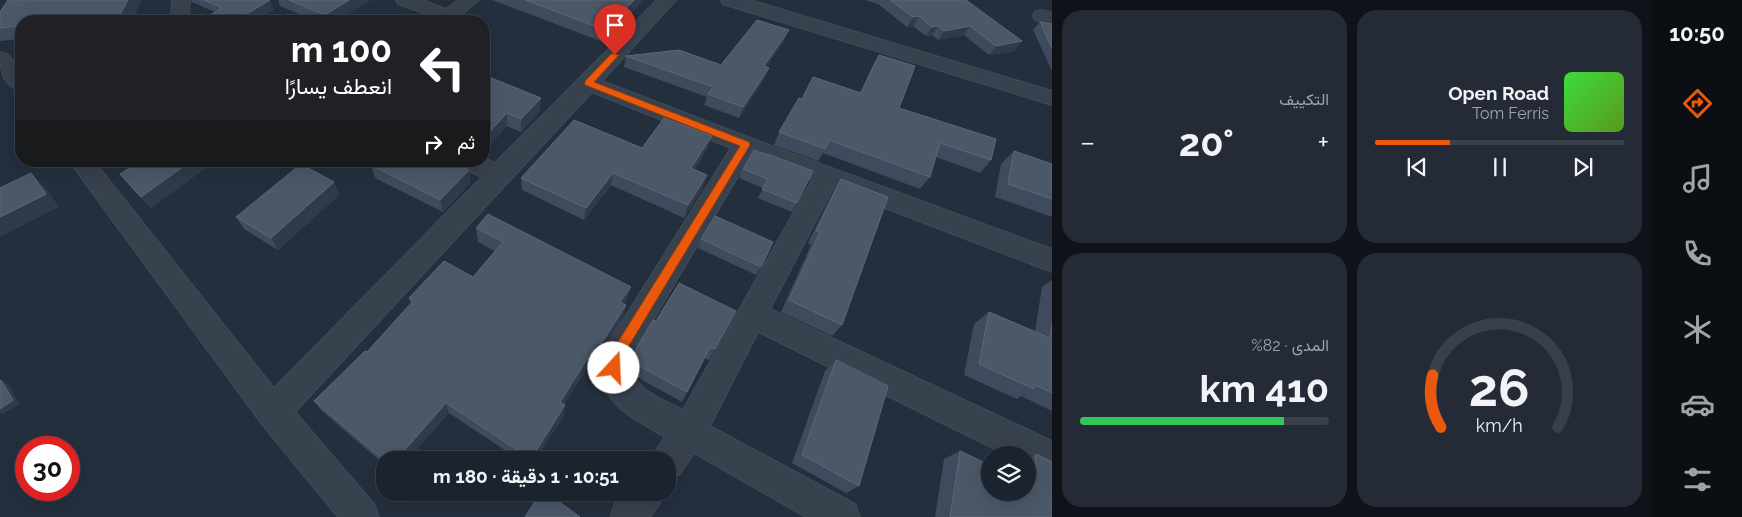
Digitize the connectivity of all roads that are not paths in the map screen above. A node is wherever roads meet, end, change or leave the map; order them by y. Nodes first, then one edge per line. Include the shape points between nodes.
1 (181, 0) edge
2 (405, 0) edge
3 (470, 0) edge
4 (667, 0) edge
5 (730, 0) edge
6 (179, 15) edge
7 (437, 15) edge
8 (450, 15) edge
9 (0, 58) edge
10 (15, 77) edge
11 (588, 83) junction
12 (1052, 98) edge
13 (745, 145) junction
14 (86, 167) edge
15 (481, 167) edge
16 (827, 175) junction
17 (500, 176) junction
18 (1052, 261) edge
19 (752, 315) junction
20 (273, 412) junction
21 (689, 432) junction
22 (676, 451) edge
23 (1052, 459) edge
24 (640, 501) edge
25 (362, 517) edge
26 (628, 517) edge
27 (842, 517) edge

1 - 6 street
2 - 7 street
3 - 8 street
4 - 11 street
5 - 12 street
9 - 10 street
11 - 13 street
11 - 17 street
13 - 16 street
13 - 21 street via 615,358 616,379 628,396
14 - 20 street
15 - 17 street
16 - 18 street
16 - 19 street
17 - 20 street
19 - 21 street
19 - 23 street
20 - 25 street
21 - 22 street
21 - 27 street
24 - 26 street

